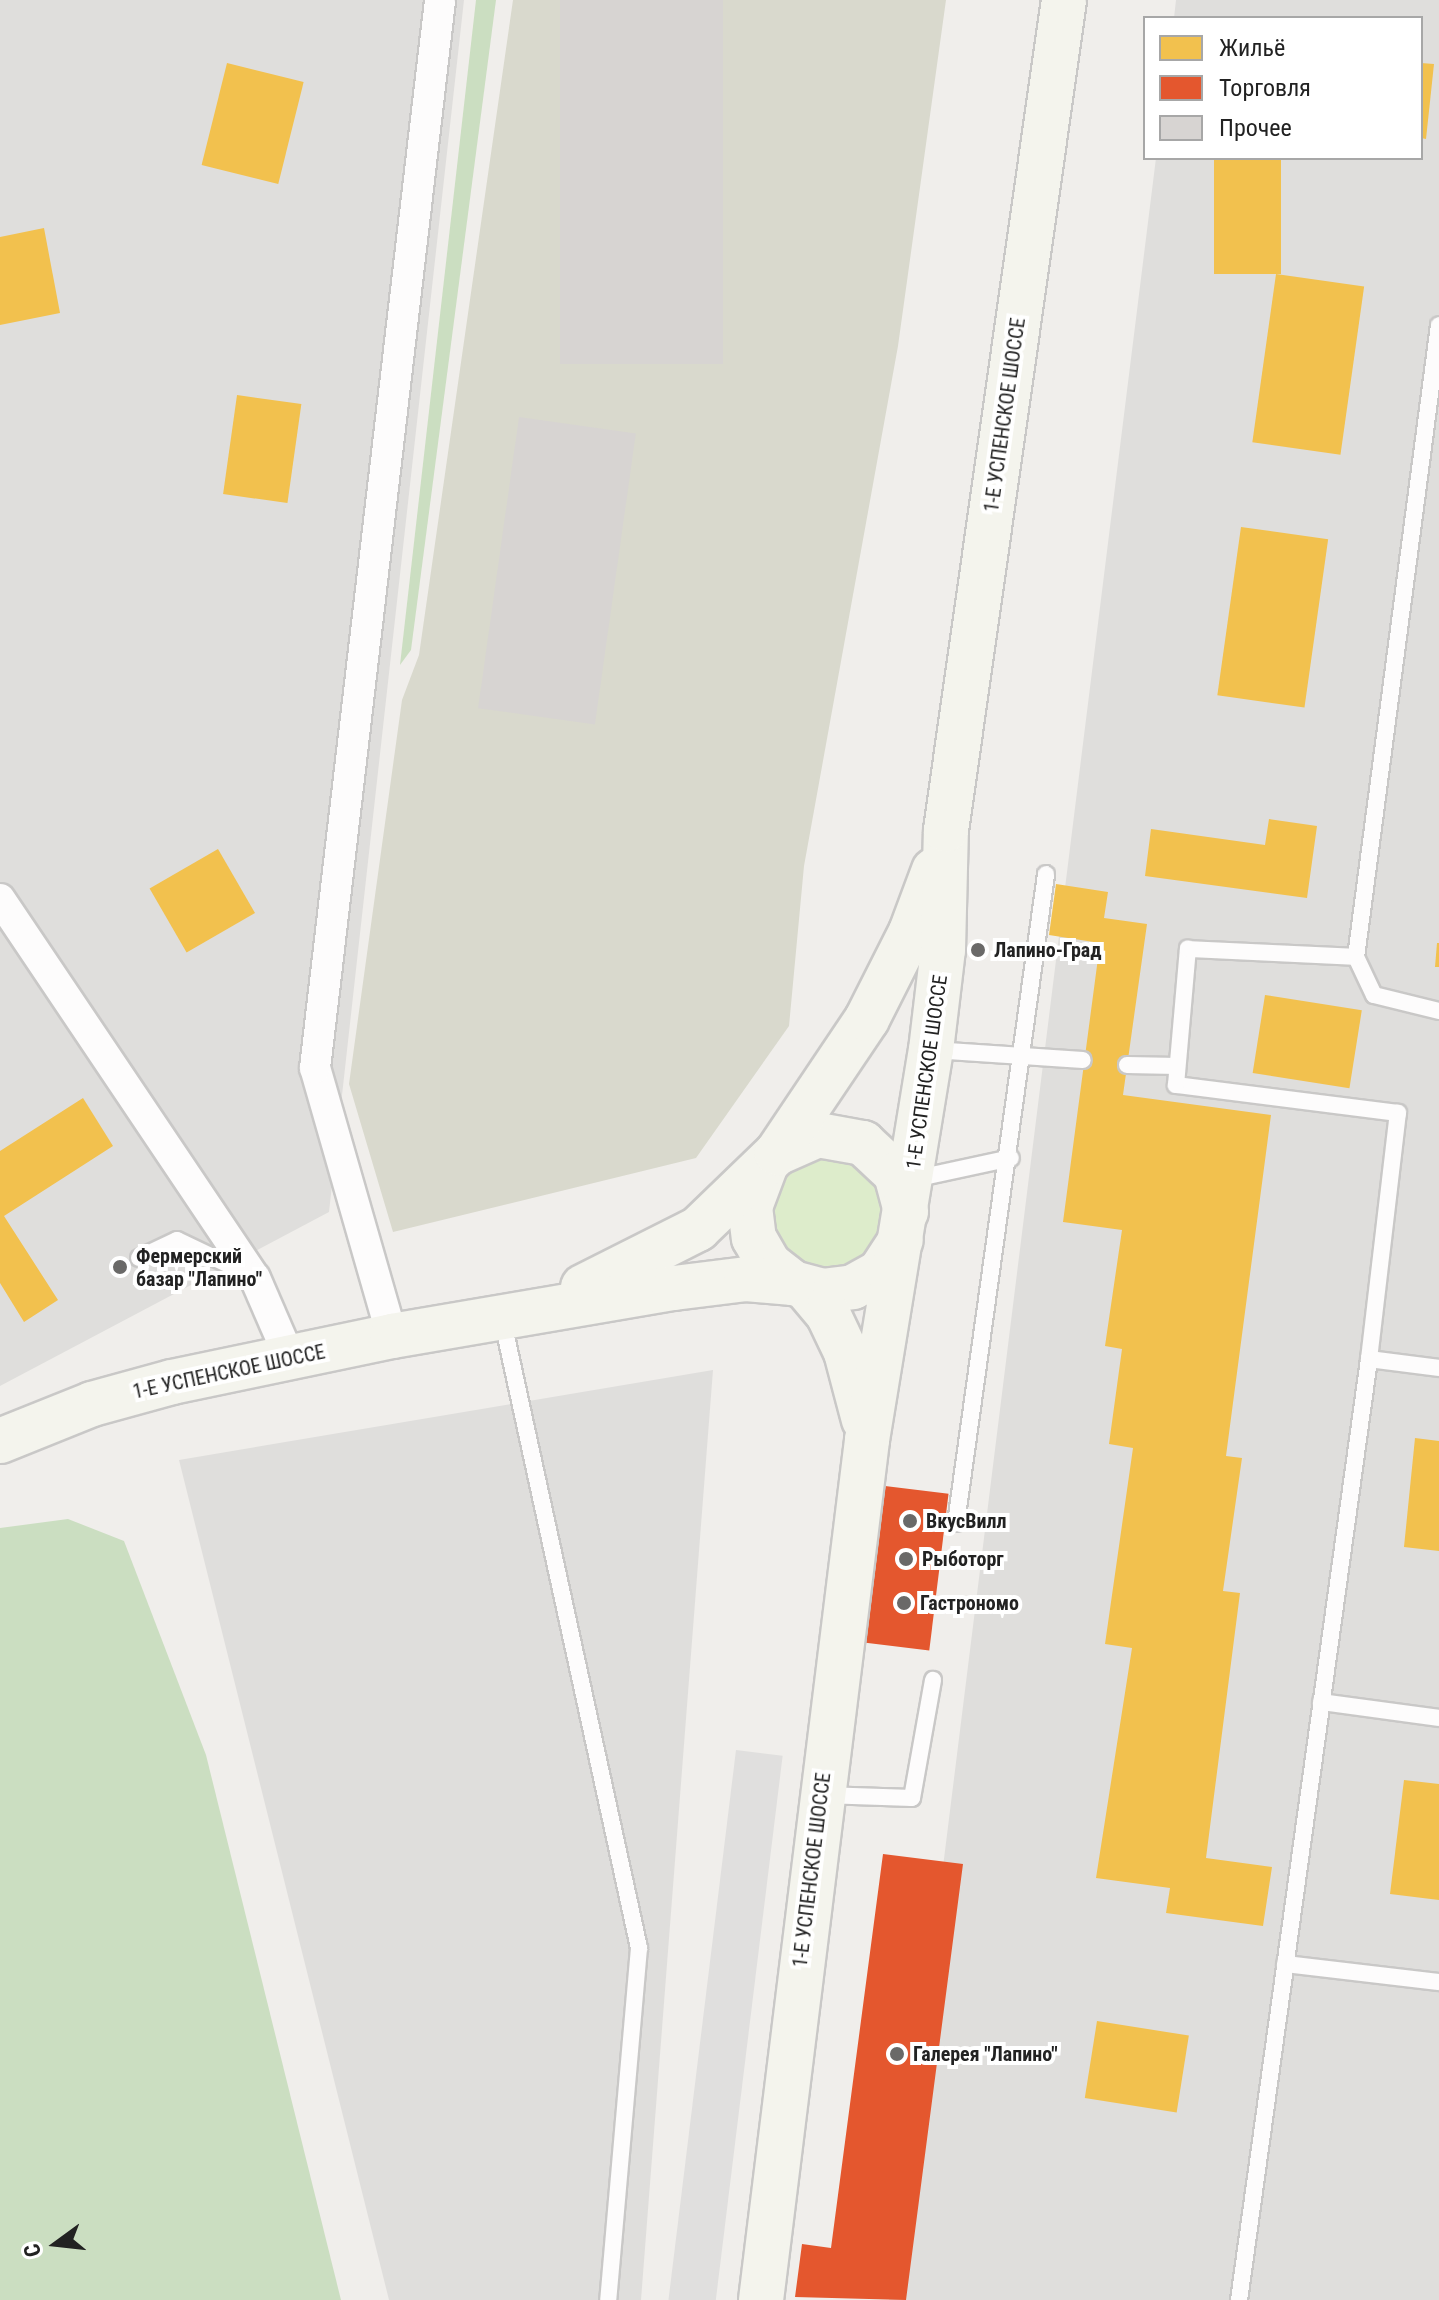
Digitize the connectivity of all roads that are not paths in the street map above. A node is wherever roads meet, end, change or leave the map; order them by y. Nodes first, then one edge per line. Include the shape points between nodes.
1 (440, 0) edge
2 (1064, 0) edge
3 (1439, 325) edge
4 (946, 830) junction
5 (1046, 874) dead end
6 (0, 899) edge
7 (1356, 957) junction
8 (1439, 1011) edge
9 (931, 1050) junction
10 (1024, 1055) junction
11 (1083, 1060) dead end
12 (1127, 1065) dead end
13 (1177, 1066) junction
14 (1011, 1158) junction
15 (771, 1159) junction
16 (907, 1210) junction
17 (139, 1258) dead end
18 (255, 1278) junction
19 (800, 1286) junction
20 (497, 1316) junction
21 (392, 1336) junction
22 (290, 1359) junction
23 (1369, 1359) junction
24 (1439, 1368) edge
25 (867, 1440) junction
26 (0, 1441) edge
27 (956, 1523) dead end
28 (933, 1680) dead end
29 (1321, 1702) junction
30 (1439, 1718) edge
31 (821, 1794) junction
32 (1285, 1964) junction
33 (1439, 1982) edge
34 (608, 2300) edge
35 (761, 2300) edge
36 (1239, 2300) edge

1 - 21 street via 315,1068
2 - 4 main road, 1-Е УСПЕНСКОЕ ШОССЕ
3 - 7 lane
4 - 9 main road, 1-Е УСПЕНСКОЕ ШОССЕ via 943,950
4 - 15 main road, 1-Е УСПЕНСКОЕ ШОССЕ via 929,886 893,968 828,1081
5 - 10 lane
6 - 18 street
7 - 8 lane via 1374,995
7 - 13 lane via 1188,949
9 - 10 lane
9 - 16 main road, 1-Е УСПЕНСКОЕ ШОССЕ
10 - 11 lane
10 - 14 lane
12 - 13 lane
13 - 23 lane via 1176,1085 1398,1113
14 - 16 lane
14 - 27 lane
15 - 16 main road, 1-Е УСПЕНСКОЕ ШОССЕ via 818,1135 863,1143 896,1174
15 - 19 main road, 1-Е УСПЕНСКОЕ ШОССЕ via 750,1207 754,1238 769,1264
15 - 20 main road, 1-Е УСПЕНСКОЕ ШОССЕ via 731,1202 675,1242
16 - 19 main road, 1-Е УСПЕНСКОЕ ШОССЕ via 890,1261 867,1281 838,1291
16 - 25 main road, 1-Е УСПЕНСКОЕ ШОССЕ
17 - 18 lane via 177,1240
18 - 22 street
19 - 20 main road, 1-Е УСПЕНСКОЕ ШОССЕ via 772,1279 713,1282
19 - 25 main road, 1-Е УСПЕНСКОЕ ШОССЕ via 828,1314 846,1352
20 - 21 main road, 1-Е УСПЕНСКОЕ ШОССЕ
20 - 34 lane via 639,1948
21 - 22 main road, 1-Е УСПЕНСКОЕ ШОССЕ
22 - 26 main road, 1-Е УСПЕНСКОЕ ШОССЕ via 92,1404
23 - 24 lane
23 - 29 lane
25 - 31 main road, 1-Е УСПЕНСКОЕ ШОССЕ
28 - 31 lane via 912,1798
29 - 30 lane
29 - 32 lane
31 - 35 main road, 1-Е УСПЕНСКОЕ ШОССЕ
32 - 33 lane
32 - 36 lane

